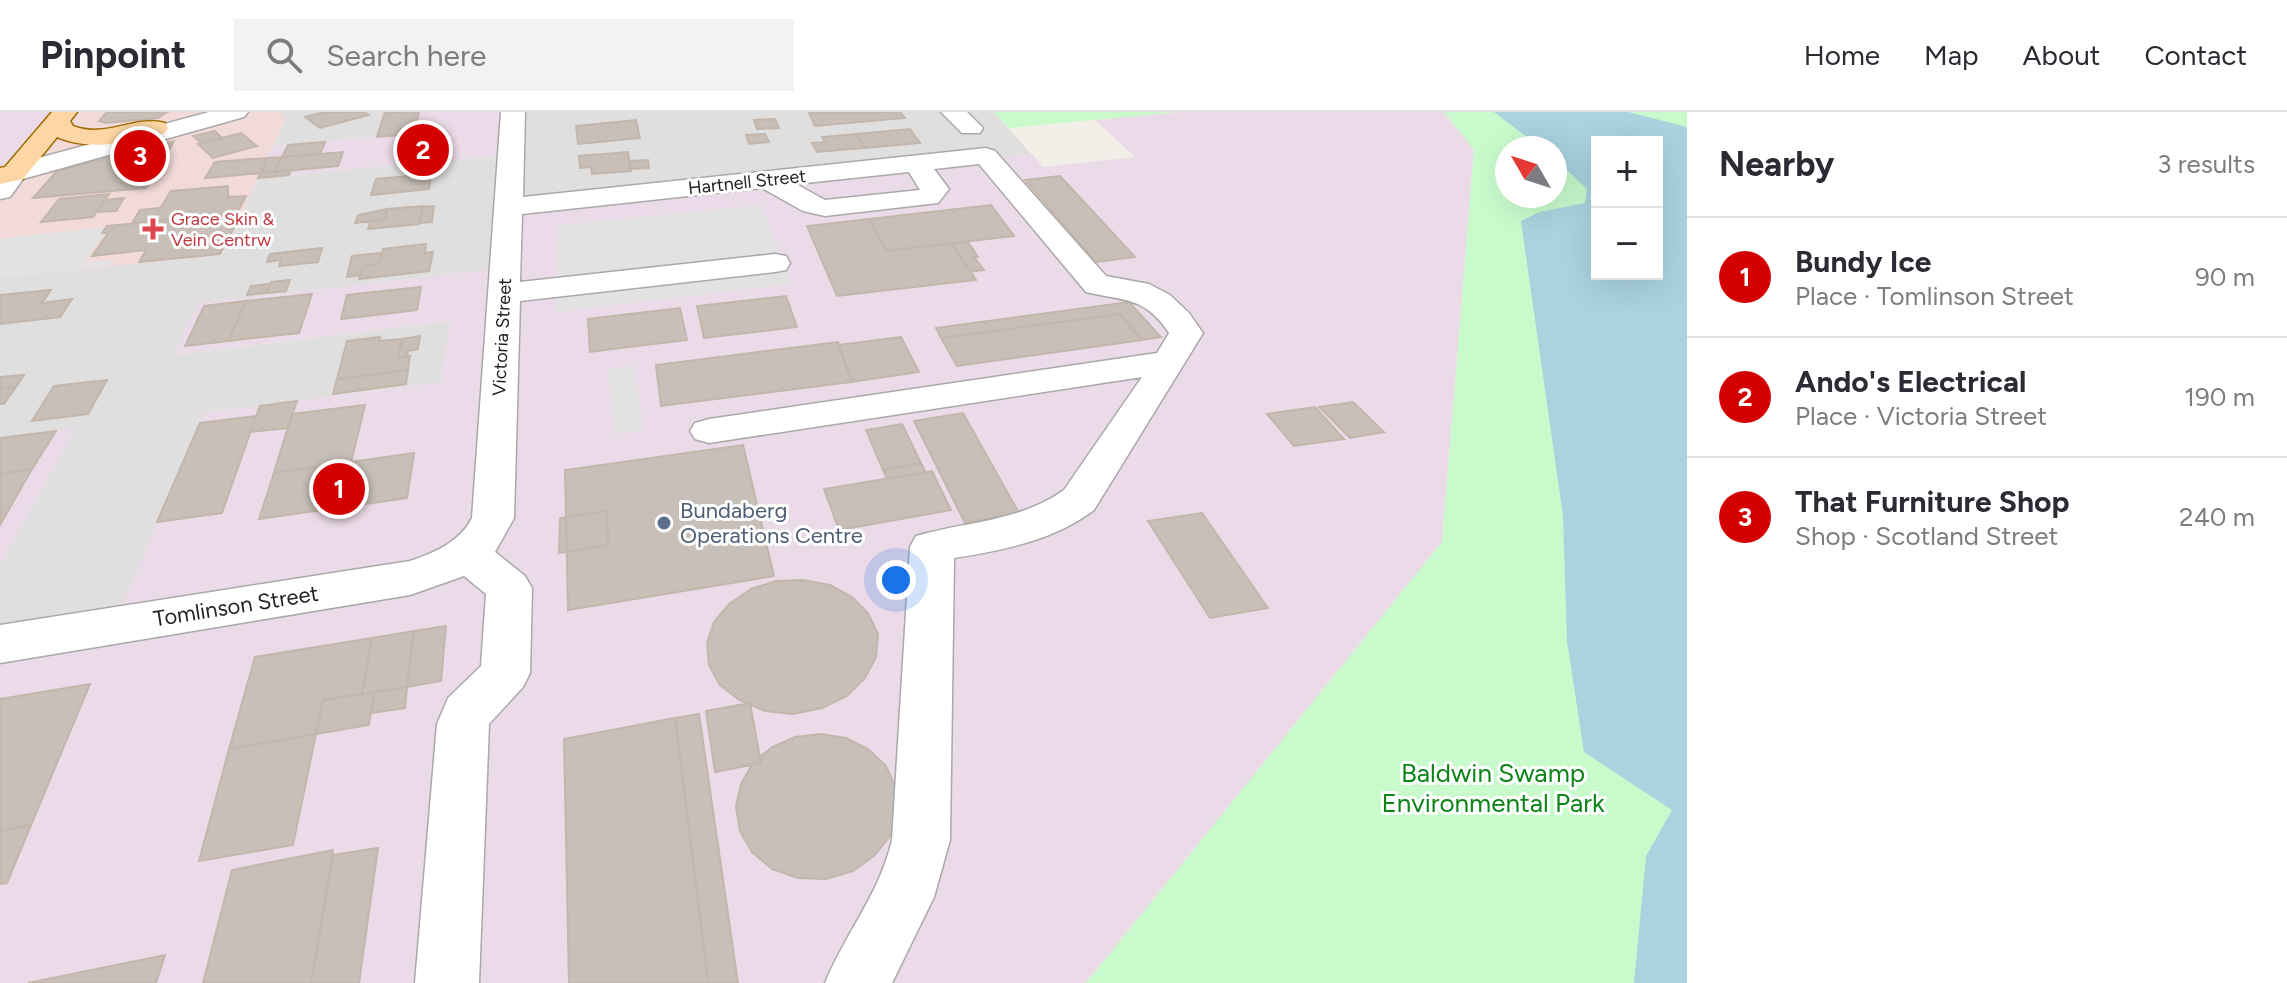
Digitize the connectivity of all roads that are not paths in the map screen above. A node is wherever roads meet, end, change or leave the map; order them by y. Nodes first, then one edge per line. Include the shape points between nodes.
1 (236, 112) edge
2 (513, 112) edge
3 (53, 115) edge
4 (156, 128) junction
5 (970, 132) edge
6 (7, 169) edge
7 (508, 207) junction
8 (775, 263) dead end
9 (504, 293) junction
10 (1170, 362) junction
11 (709, 431) dead end
12 (468, 554) junction
13 (0, 644) edge
14 (447, 983) edge
15 (857, 983) edge

1 - 4 street
1 - 6 street
2 - 7 street, Victoria Street
3 - 4 main road via 63,131 79,137
3 - 6 main road
4 - 6 street
5 - 7 street, Hartnell Street via 917,165 935,189 928,197 832,208 813,205 768,180
5 - 10 street via 1097,285 1149,293 1182,327 1183,342
7 - 9 street, Victoria Street
8 - 9 street
9 - 12 street, Victoria Street via 493,518
10 - 11 street
10 - 15 street via 1079,500 1067,510 1038,525 932,547 919,852 902,904
12 - 13 street, Tomlinson Street via 410,578
12 - 14 street via 509,588 505,673 466,713 463,724

